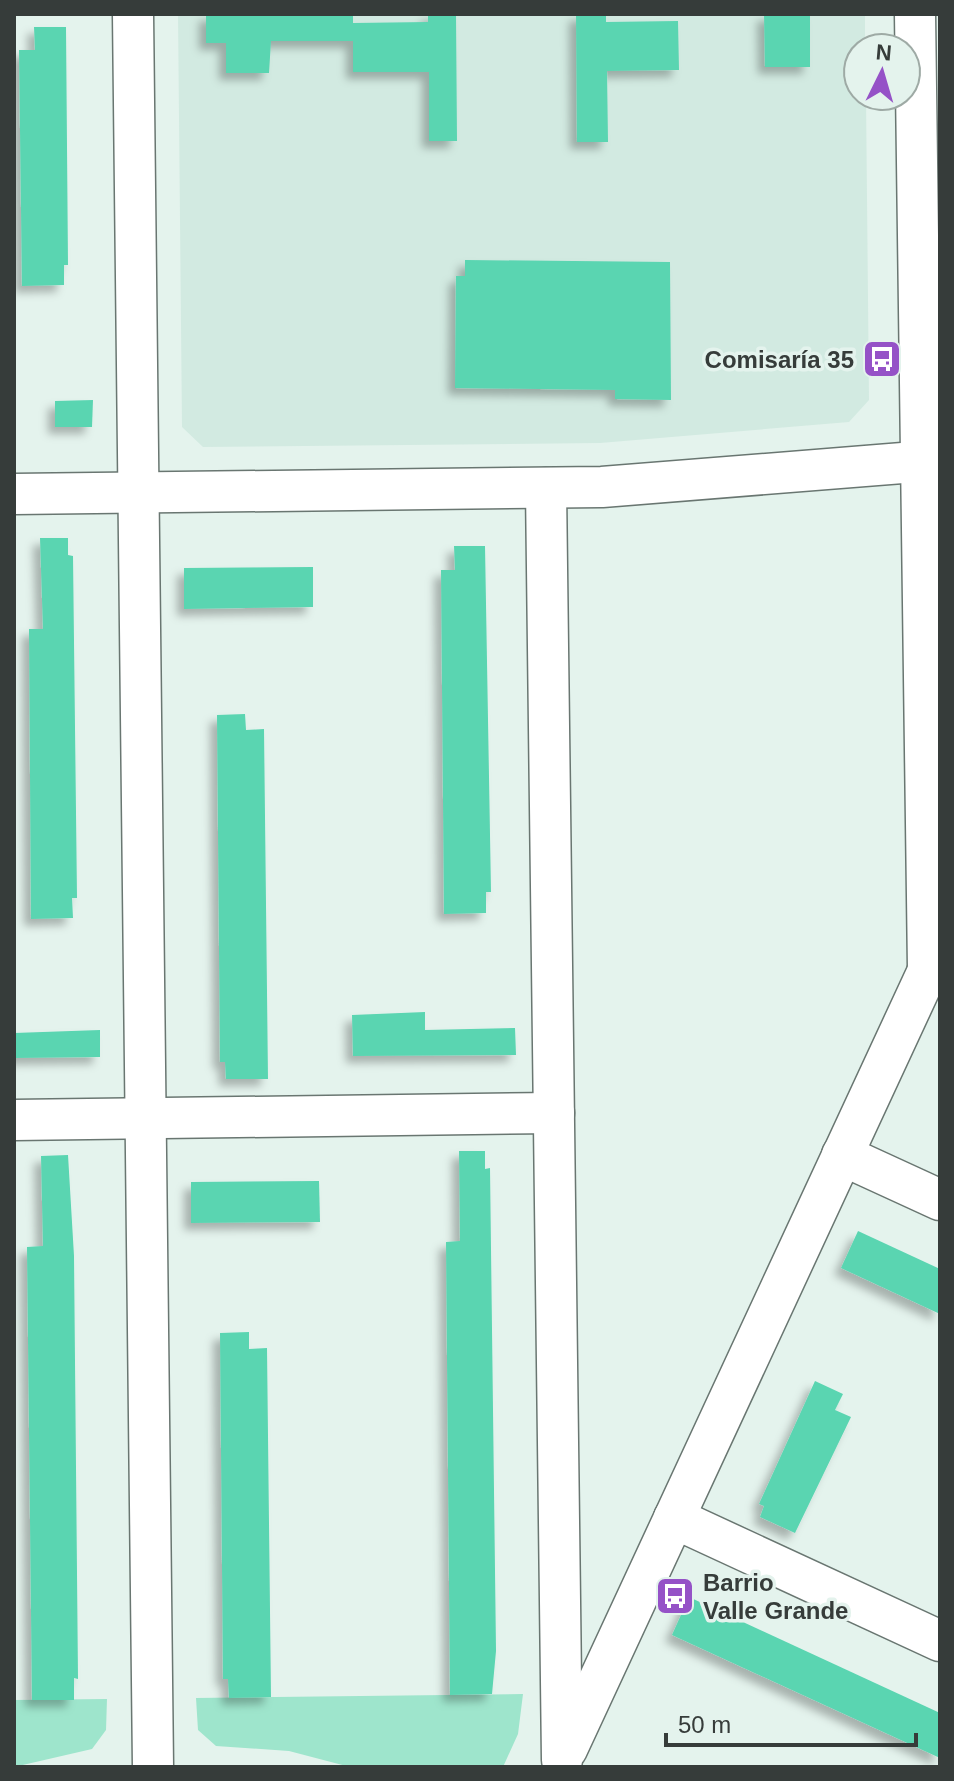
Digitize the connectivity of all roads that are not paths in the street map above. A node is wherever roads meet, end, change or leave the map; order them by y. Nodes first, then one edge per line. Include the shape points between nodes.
1 (133, 14) edge
2 (915, 14) edge
3 (930, 461) edge
4 (546, 488) junction
5 (138, 492) junction
6 (14, 494) edge
7 (934, 957) edge
8 (554, 1113) junction
9 (145, 1118) junction
10 (14, 1120) edge
11 (842, 1155) junction
12 (940, 1200) edge
13 (674, 1518) junction
14 (940, 1641) edge
15 (561, 1764) edge
16 (153, 1767) edge

1 - 5 street
2 - 3 street
3 - 4 street
3 - 7 street
4 - 5 street
4 - 8 street
5 - 6 street
5 - 9 street
7 - 11 street
8 - 9 street
8 - 15 street
9 - 10 street
9 - 16 street
11 - 12 street
11 - 13 street
13 - 14 street
13 - 15 street

